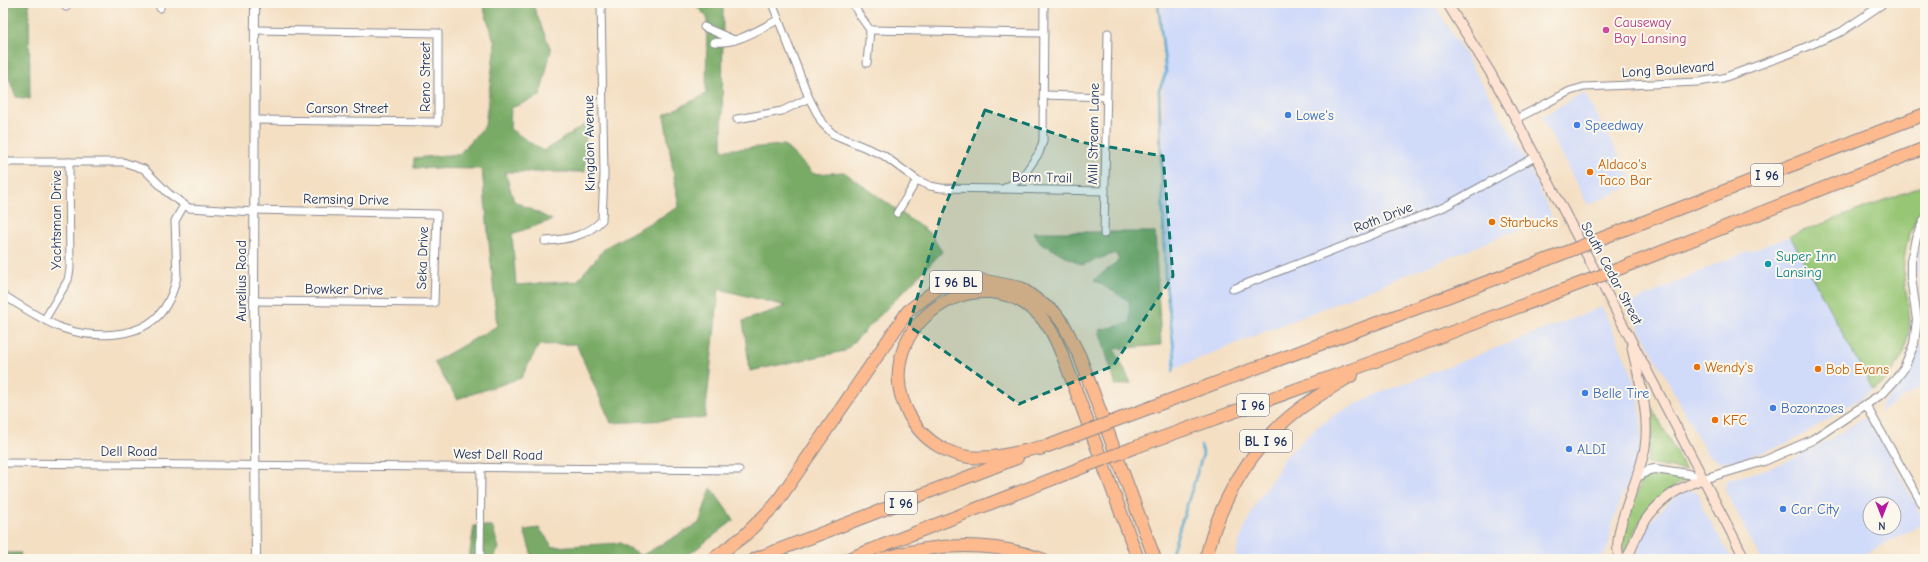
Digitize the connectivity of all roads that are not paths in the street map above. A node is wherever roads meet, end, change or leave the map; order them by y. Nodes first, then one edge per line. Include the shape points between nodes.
1 (255, 3) edge
2 (601, 3) edge
3 (772, 3) edge
4 (853, 3) edge
5 (1044, 3) edge
6 (1447, 3) edge
7 (1884, 3) edge
8 (778, 20) junction
9 (704, 27) dead end
10 (255, 30) junction
11 (870, 30) junction
12 (1044, 33) junction
13 (1108, 33) dead end
14 (734, 40) junction
15 (714, 42) dead end
16 (867, 63) dead end
17 (1044, 95) junction
18 (1106, 97) junction
19 (809, 98) junction
20 (1925, 114) edge
21 (1516, 119) junction
22 (256, 120) junction
23 (737, 120) dead end
24 (438, 122) joint
25 (1925, 148) edge
26 (1535, 157) junction
27 (3, 162) edge
28 (69, 162) junction
29 (917, 180) junction
30 (1003, 189) junction
31 (1105, 191) junction
32 (184, 205) junction
33 (254, 211) junction
34 (897, 213) dead end
35 (437, 214) joint
36 (1925, 219) edge
37 (1104, 234) dead end
38 (545, 241) dead end
39 (1234, 289) dead end
40 (3, 295) edge
41 (254, 301) junction
42 (434, 303) joint
43 (45, 319) junction
44 (1631, 338) junction
45 (1373, 362) junction
46 (1866, 405) junction
47 (1046, 446) junction
48 (3, 463) edge
49 (256, 465) junction
50 (481, 467) junction
51 (739, 470) dead end
52 (1638, 477) junction
53 (1703, 479) junction
54 (1925, 509) edge
55 (256, 559) edge
56 (480, 559) edge
57 (713, 559) edge
58 (755, 559) edge
59 (848, 559) edge
60 (881, 559) edge
61 (1042, 559) edge
62 (1138, 559) edge
63 (1155, 559) edge
64 (1206, 559) edge
65 (1619, 559) edge
66 (1626, 559) edge
67 (1745, 559) edge

1 - 10 street, Aurelius Road
2 - 38 street, Kingdon Avenue via 604,176 602,220 593,229 565,240
3 - 8 street, Born Trail
4 - 11 street
5 - 12 street
6 - 21 main road, South Cedar Street via 1487,66
7 - 21 street, Long Boulevard via 1841,32 1723,78 1698,82 1584,87 1570,91
8 - 14 street
8 - 19 street, Born Trail
9 - 14 street
10 - 22 street, Aurelius Road
10 - 24 street, Reno Street via 438,33
11 - 12 street
11 - 16 street
12 - 17 street
13 - 18 street, Mill Stream Lane
14 - 15 street
17 - 18 street
17 - 30 street via 1043,141 1039,153 1021,178
18 - 31 street, Mill Stream Lane
19 - 23 street via 782,111
19 - 29 street, Born Trail via 822,123 833,134 883,155
20 - 47 highway, I 96, bridge via 1546,260
21 - 26 main road, South Cedar Street
22 - 24 street, Carson Street
22 - 33 street, Aurelius Road
25 - 45 highway, I 96, bridge
26 - 39 street, Roth Drive via 1444,207
26 - 44 main road, South Cedar Street
27 - 28 street
28 - 32 street via 111,161 132,164 150,174
28 - 43 street, Yachtsman Drive via 70,269 68,280
29 - 30 street, Born Trail via 941,188
29 - 34 street
30 - 31 street, Born Trail
31 - 37 street, Mill Stream Lane
32 - 33 street, Remsing Drive via 188,208
32 - 43 street via 175,221 177,276 171,297 158,316 132,330 105,334 86,334 61,328
33 - 35 street, Remsing Drive
33 - 41 street, Aurelius Road
35 - 42 street, Seka Drive
36 - 46 street via 1916,238 1911,260 1917,316 1914,344 1899,376 1883,393
40 - 43 street
41 - 42 street, Bowker Drive
41 - 49 street, Aurelius Road
44 - 52 main road via 1646,425 1645,448
44 - 53 main road, South Cedar Street
45 - 59 highway, I 96, bridge via 1133,448
45 - 64 highway, BL I 96 via 1297,410 1269,438 1230,494 1214,530
46 - 53 street via 1828,431 1783,454
46 - 54 street
47 - 58 highway, I 96
47 - 62 highway, I 96 BL via 996,456 967,456 943,449 920,431 904,404 899,370 906,342 924,315 955,297 987,293 1021,302 1045,322 1066,364
48 - 49 street, Dell Road
49 - 50 street, West Dell Road
49 - 55 street, Aurelius Road
50 - 51 street, West Dell Road
50 - 56 street
52 - 53 street via 1655,469
52 - 65 main road via 1620,530 1617,550
53 - 66 main road via 1675,491 1659,504 1640,529
53 - 67 main road, South Cedar Street
57 - 63 highway, I 96 BL via 745,535 775,505 908,310 941,286 966,280 997,282 1021,288 1055,313 1064,325 1080,357
60 - 61 highway via 917,550 962,545 1003,549

